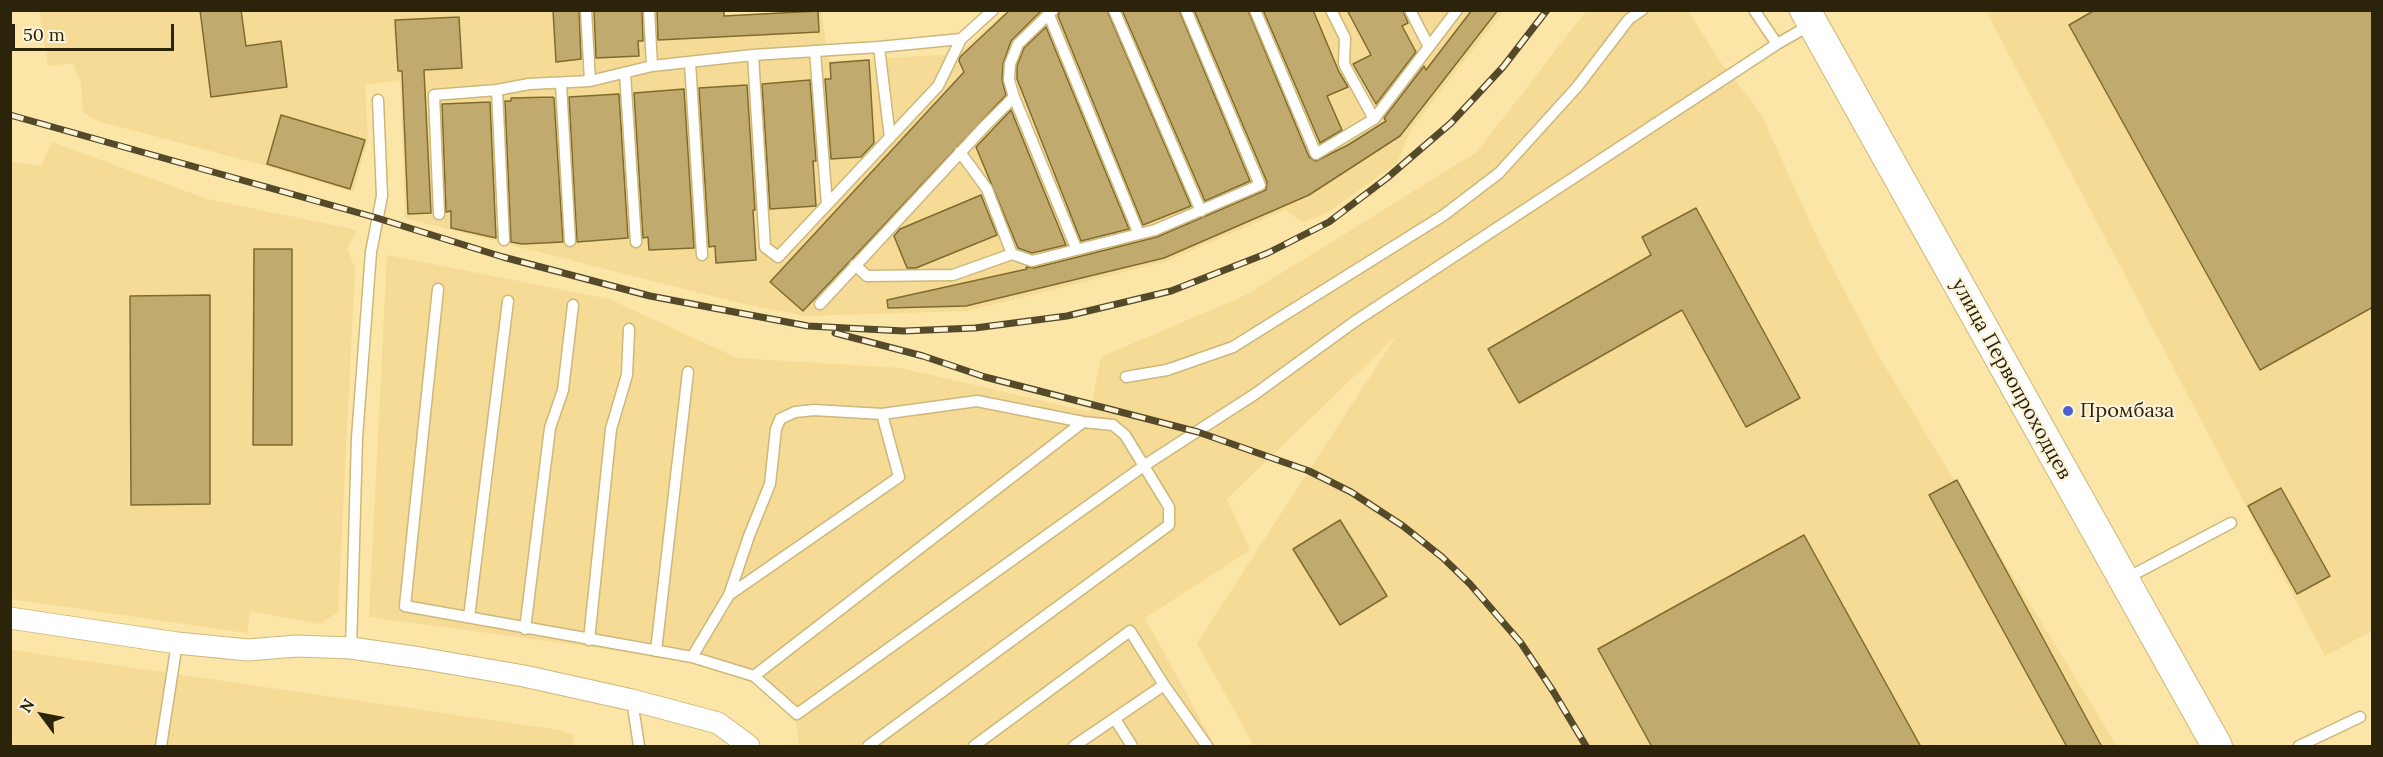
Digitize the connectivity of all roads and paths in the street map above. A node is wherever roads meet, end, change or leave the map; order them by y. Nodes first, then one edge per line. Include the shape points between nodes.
1 (586, 10) edge
2 (649, 10) edge
3 (993, 10) edge
4 (1114, 10) edge
5 (1186, 10) edge
6 (1255, 10) edge
7 (1330, 10) edge
8 (1410, 10) edge
9 (1457, 10) edge
10 (1642, 10) edge
11 (1754, 10) edge
12 (1051, 13) edge
13 (1808, 17) edge
14 (962, 39) junction
15 (1777, 44) junction
16 (879, 47) junction
17 (1430, 47) junction
18 (815, 51) junction
19 (753, 55) junction
20 (690, 62) junction
21 (652, 66) junction
22 (626, 73) junction
23 (590, 81) junction
24 (561, 84) junction
25 (497, 90) junction
26 (1014, 98) junction
27 (378, 100) dead end
28 (1374, 119) junction
29 (890, 138) junction
30 (960, 152) junction
31 (827, 205) junction
32 (1201, 211) junction
33 (439, 214) dead end
34 (1139, 234) junction
35 (504, 240) dead end
36 (570, 241) dead end
37 (636, 242) dead end
38 (1076, 248) junction
39 (1012, 254) junction
40 (702, 255) dead end
41 (855, 266) junction
42 (438, 289) dead end
43 (508, 301) dead end
44 (820, 303) dead end
45 (573, 305) dead end
46 (629, 329) dead end
47 (687, 372) dead end
48 (1126, 376) dead end
49 (882, 414) junction
50 (1083, 422) junction
51 (1145, 465) junction
52 (2231, 523) dead end
53 (2125, 579) junction
54 (729, 595) junction
55 (469, 617) junction
56 (10, 618) edge
57 (525, 629) junction
58 (589, 640) junction
59 (177, 643) junction
60 (351, 648) junction
61 (656, 651) junction
62 (692, 657) junction
63 (754, 676) junction
64 (1164, 686) junction
65 (632, 700) junction
66 (2360, 717) dead end
67 (1115, 719) junction
68 (161, 747) edge
69 (639, 747) edge
70 (748, 747) edge
71 (868, 747) edge
72 (974, 747) edge
73 (1074, 747) edge
74 (1132, 747) edge
75 (1207, 747) edge
76 (2217, 747) edge
77 (2299, 747) edge

1 - 23 lane
2 - 21 lane
3 - 14 lane
4 - 32 lane
5 - 32 lane via 1260,185
6 - 28 lane via 1316,154
7 - 28 lane via 1345,39 1344,64
8 - 17 lane
9 - 17 lane
10 - 48 lane via 1629,19 1577,87 1499,173 1444,215 1233,347 1167,370
11 - 15 lane
12 - 26 lane via 1018,44 1010,64
12 - 34 lane
13 - 15 lane
13 - 53 street, улица Первопроходцев
14 - 16 lane
14 - 29 lane via 938,86
15 - 51 lane via 1354,322 1255,394
16 - 18 lane
16 - 29 lane
17 - 28 lane
18 - 19 lane
18 - 31 lane
19 - 20 lane
19 - 31 lane via 765,247 778,257
20 - 21 lane
20 - 40 lane
21 - 22 lane
22 - 23 lane
22 - 37 lane
23 - 24 lane
24 - 25 lane
24 - 36 lane
25 - 33 lane via 434,95
25 - 35 lane
26 - 30 lane
26 - 38 lane
27 - 60 lane via 381,196 371,252 357,438
29 - 31 lane
30 - 39 lane via 987,189
30 - 41 lane
32 - 34 lane
34 - 38 lane
38 - 39 lane via 1032,261
39 - 41 lane via 953,274 867,276
41 - 44 lane
42 - 55 lane via 405,606
43 - 55 lane
45 - 57 lane via 563,390 550,428
46 - 58 lane via 627,375 611,429
47 - 61 lane
49 - 50 lane via 977,401
49 - 54 lane via 899,477
49 - 54 lane via 814,410 780,419 770,484
50 - 51 lane via 1113,425 1125,435
50 - 63 lane
51 - 63 lane via 797,714
51 - 71 lane via 1169,507 1169,525
52 - 53 lane
53 - 76 street, улица Первопроходцев
54 - 62 lane
55 - 57 lane
56 - 59 street
57 - 58 lane
58 - 61 lane
59 - 60 street via 248,650 297,646
59 - 68 lane
60 - 65 street via 524,676
61 - 62 lane
62 - 63 lane
64 - 67 lane
64 - 72 lane via 1130,631
64 - 75 lane
65 - 69 lane
65 - 70 street via 718,723
66 - 77 lane
67 - 73 lane
67 - 74 lane

